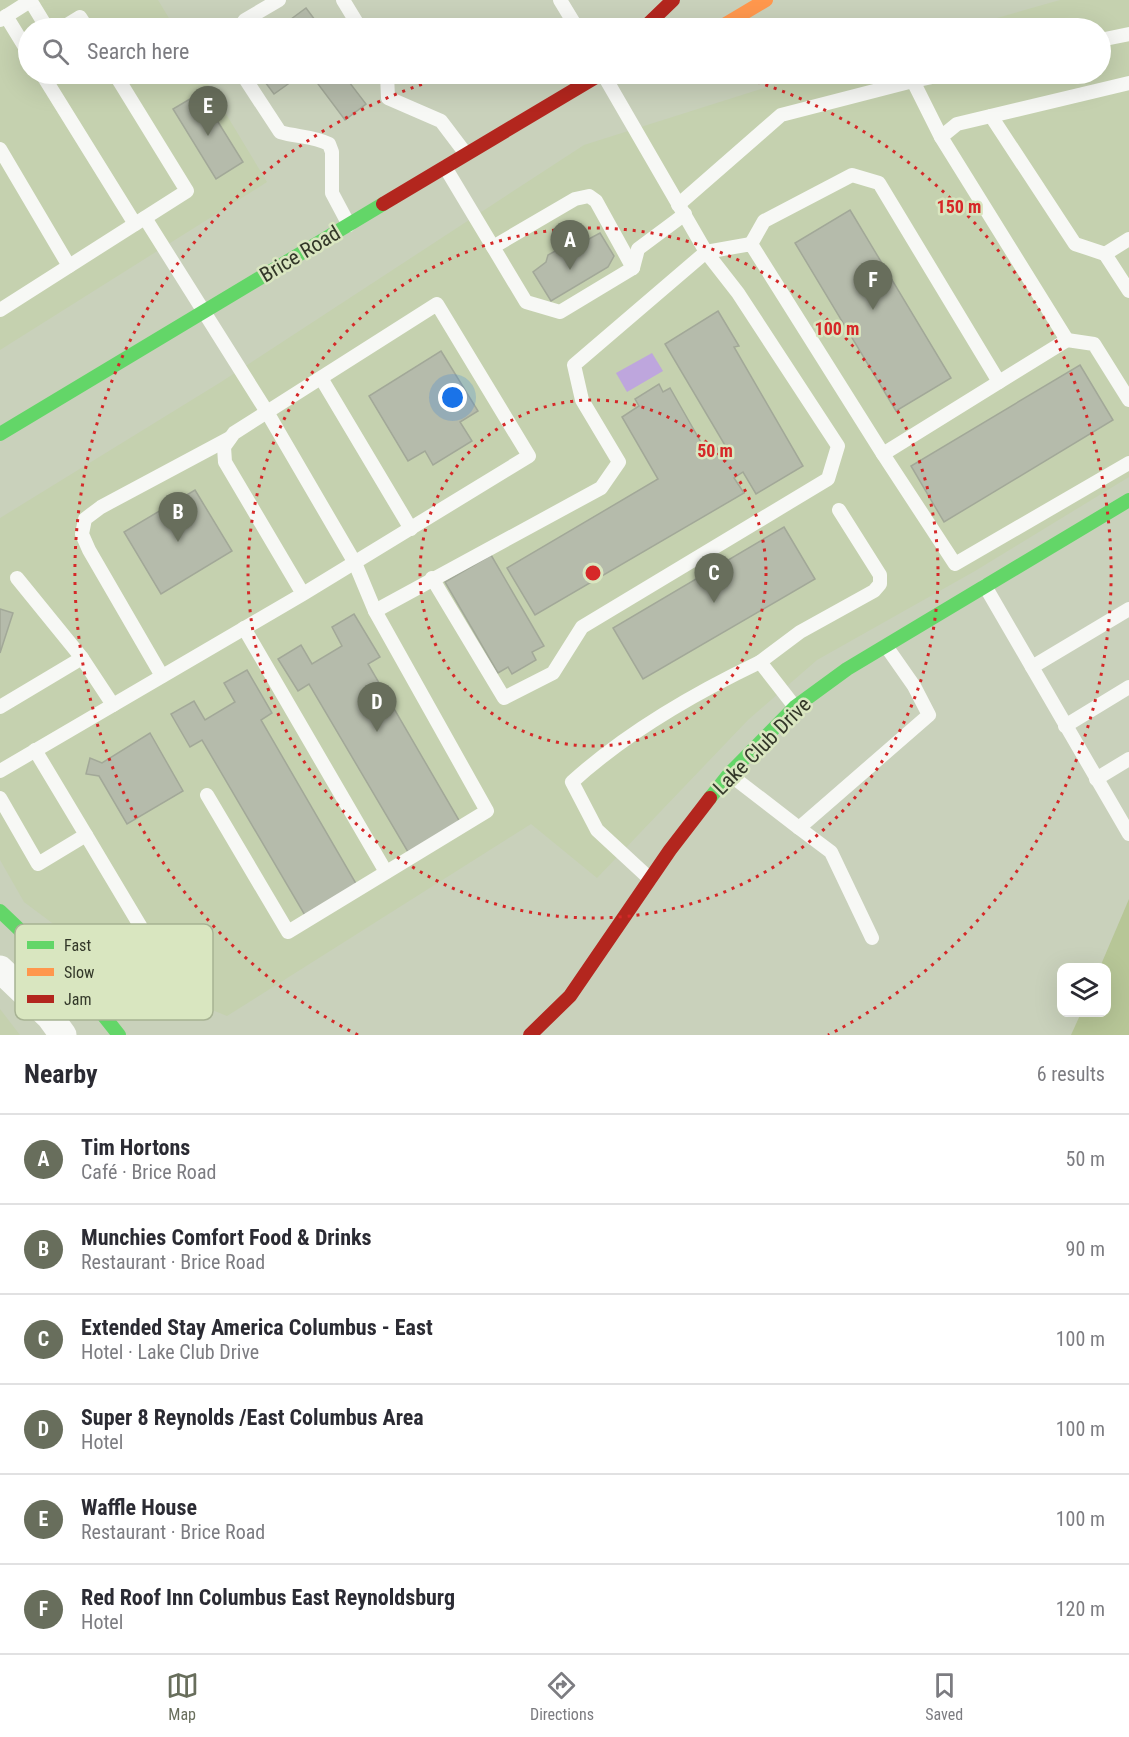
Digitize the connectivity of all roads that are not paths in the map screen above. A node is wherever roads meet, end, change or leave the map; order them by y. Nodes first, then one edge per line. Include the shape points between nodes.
1 (279, 0) edge
2 (343, 0) edge
3 (560, 0) edge
4 (673, 0) edge
5 (766, 0) edge
6 (30, 1) edge
7 (3, 18) edge
8 (41, 18) edge
9 (248, 18) edge
10 (354, 18) edge
11 (571, 18) edge
12 (654, 18) edge
13 (736, 18) edge
14 (1129, 34) edge
15 (18, 38) edge
16 (1111, 38) edge
17 (1129, 83) edge
18 (49, 84) edge
19 (120, 84) edge
20 (249, 84) edge
21 (387, 84) edge
22 (585, 84) edge
23 (608, 84) edge
24 (901, 84) edge
25 (914, 84) edge
26 (991, 116) junction
27 (941, 137) junction
28 (0, 149) edge
29 (466, 154) junction
30 (445, 167) junction
31 (681, 210) junction
32 (140, 221) junction
33 (348, 225) junction
34 (1129, 239) edge
35 (751, 244) junction
36 (493, 247) junction
37 (706, 252) junction
38 (1105, 254) junction
39 (69, 266) junction
40 (633, 268) junction
41 (1129, 291) edge
42 (0, 310) edge
43 (204, 312) junction
44 (1067, 340) junction
45 (321, 378) junction
46 (999, 382) junction
47 (1129, 400) edge
48 (267, 412) junction
49 (0, 434) edge
50 (230, 438) junction
51 (883, 454) junction
52 (1129, 463) edge
53 (1129, 500) edge
54 (839, 510) dead end
55 (411, 529) junction
56 (355, 562) junction
57 (17, 578) dead end
58 (432, 578) junction
59 (985, 586) junction
60 (303, 594) junction
61 (1129, 609) edge
62 (375, 611) junction
63 (244, 628) junction
64 (886, 646) junction
65 (82, 658) junction
66 (760, 662) junction
67 (1032, 667) junction
68 (162, 676) junction
69 (1129, 687) edge
70 (113, 705) junction
71 (0, 707) edge
72 (795, 707) junction
73 (1065, 726) junction
74 (35, 750) junction
75 (1129, 759) edge
76 (0, 771) edge
77 (729, 774) junction
78 (1096, 779) junction
79 (207, 795) dead end
80 (0, 798) edge
81 (799, 828) junction
82 (1129, 834) edge
83 (86, 836) junction
84 (387, 872) junction
85 (650, 879) junction
86 (0, 911) edge
87 (139, 924) edge
88 (15, 925) edge
89 (872, 938) dead end
90 (0, 969) edge
91 (15, 983) edge
92 (52, 1020) edge
93 (107, 1020) edge
94 (63, 1035) edge
95 (119, 1035) edge
96 (530, 1035) edge

1 - 9 lane
2 - 10 lane
3 - 11 lane
4 - 12 street
5 - 13 street
6 - 7 lane
6 - 8 lane
7 - 15 lane
14 - 16 lane
17 - 26 lane
18 - 32 lane
19 - 32 lane via 187,191
20 - 33 lane via 280,132 297,138 318,138 329,144 332,193
21 - 29 lane via 388,98 441,121
22 - 29 street, Brice Road
23 - 31 lane
24 - 31 lane via 781,115
25 - 27 lane
26 - 27 lane via 957,124
26 - 38 lane via 1075,244
27 - 44 lane
28 - 39 lane
29 - 30 street, Brice Road
30 - 33 street, Brice Road
30 - 36 lane
31 - 37 lane
31 - 40 lane via 638,249
32 - 39 lane
32 - 43 lane
33 - 43 street, Brice Road
34 - 38 lane
35 - 37 lane
35 - 46 lane via 764,220 852,175 879,183
35 - 51 lane
36 - 40 lane via 526,302 560,312
36 - 40 lane via 575,199 589,196 596,201
37 - 58 lane via 574,365 582,400 619,462 601,488
37 - 58 lane via 738,293 838,446 828,479 582,627 554,673 504,698
38 - 41 lane
39 - 42 lane
43 - 48 lane
43 - 49 street, Brice Road
44 - 46 lane
44 - 47 lane via 1094,344
45 - 48 lane
45 - 55 lane
45 - 55 lane via 437,304 529,456
46 - 51 lane
48 - 50 lane
48 - 56 lane
50 - 60 lane via 224,447 225,462
50 - 68 lane via 100,507 85,519 82,534 89,550
51 - 52 lane via 954,564
53 - 59 street, Lake Club Drive
54 - 66 lane via 880,575 880,584 800,632
55 - 56 lane
56 - 60 lane
56 - 62 lane
57 - 65 lane
58 - 62 lane
59 - 64 street, Lake Club Drive
59 - 67 lane
60 - 63 lane
61 - 67 lane
62 - 84 lane via 487,811
63 - 68 lane
63 - 84 lane
64 - 72 street, Lake Club Drive
64 - 81 lane via 929,715
65 - 70 lane
65 - 71 lane
66 - 72 lane
66 - 85 lane via 706,687 601,755 572,782 597,830
67 - 73 lane
68 - 70 lane
69 - 73 lane
70 - 74 lane
72 - 77 street, Lake Club Drive
73 - 78 lane
74 - 76 lane
74 - 83 lane
75 - 78 lane
77 - 81 lane
77 - 85 street, Lake Club Drive
78 - 82 lane
79 - 84 lane via 288,932
80 - 83 lane via 38,864
81 - 89 lane via 831,852
83 - 87 lane
85 - 96 street, Lake Club Drive via 570,996
86 - 88 street
90 - 91 street
92 - 94 street
93 - 95 street

